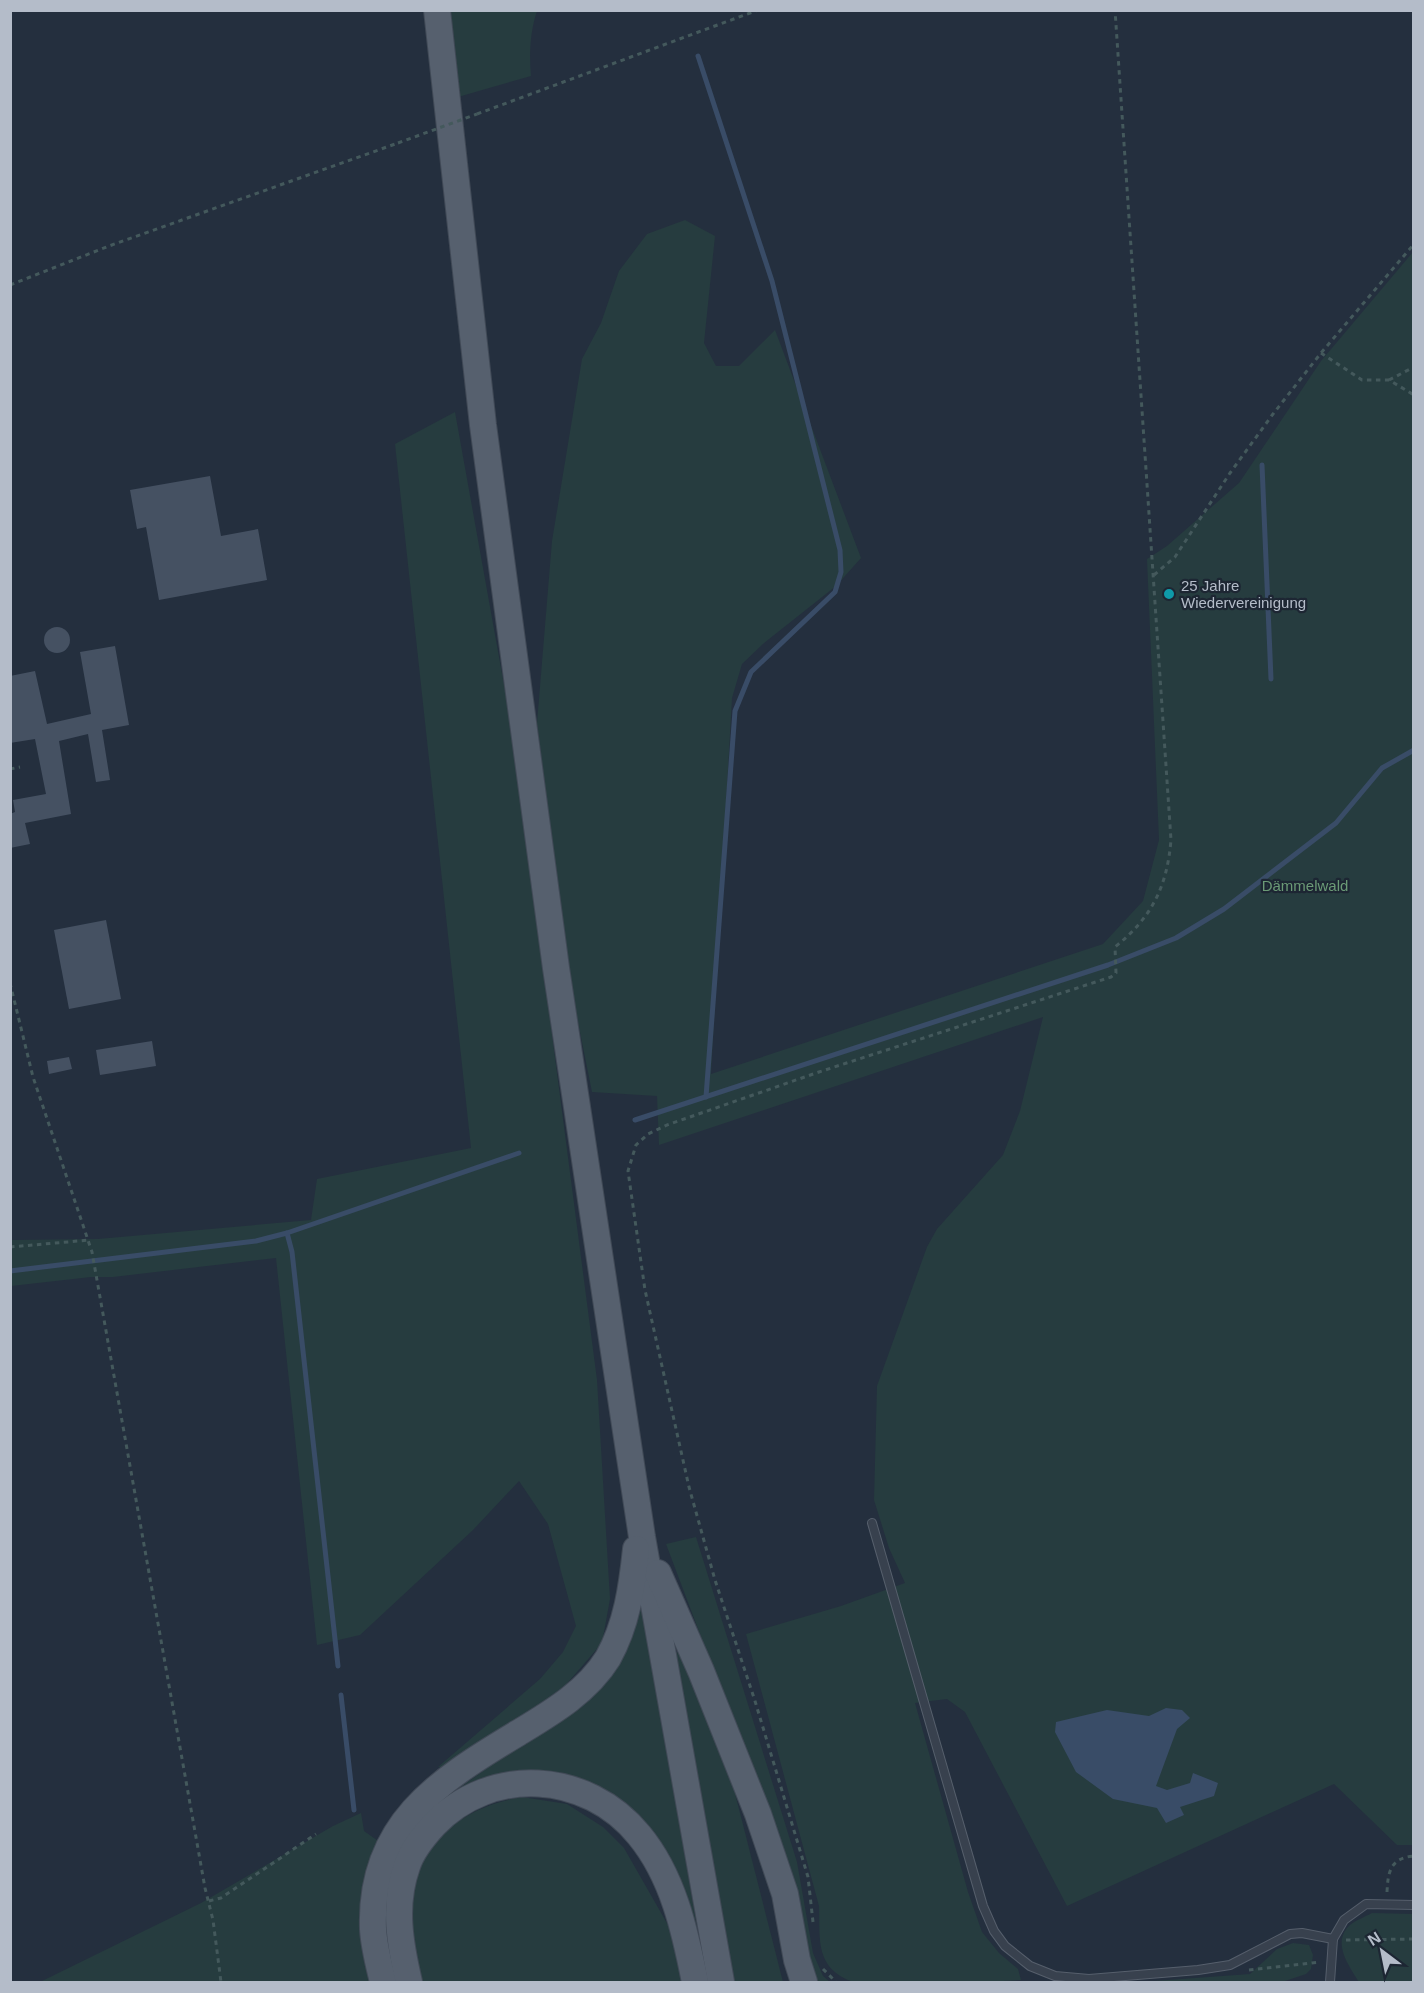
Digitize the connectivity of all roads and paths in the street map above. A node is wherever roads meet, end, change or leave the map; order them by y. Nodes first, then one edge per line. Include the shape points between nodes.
1 (436, 10) edge
2 (758, 10) edge
3 (1115, 10) edge
4 (1413, 244) edge
5 (10, 285) edge
6 (1322, 353) junction
7 (1413, 368) edge
8 (1389, 380) junction
9 (1413, 395) edge
10 (1154, 575) junction
11 (20, 767) dead end
12 (10, 769) edge
13 (10, 983) edge
14 (90, 1240) junction
15 (10, 1247) edge
16 (872, 1523) dead end
17 (641, 1528) junction
18 (316, 1834) dead end
19 (1413, 1856) edge
20 (209, 1901) junction
21 (1386, 1904) junction
22 (1413, 1905) edge
23 (813, 1925) dead end
24 (1413, 1939) edge
25 (1333, 1940) junction
26 (1332, 1961) junction
27 (1230, 1965) junction
28 (805, 1972) edge
29 (221, 1983) edge
30 (383, 1983) edge
31 (409, 1983) edge
32 (695, 1983) edge
33 (721, 1983) edge
34 (836, 1983) edge
35 (1330, 1983) edge

1 - 17 main road via 523,730
2 - 5 path, bridge
3 - 10 path
4 - 6 path
6 - 8 path via 1362,380
6 - 10 path via 1273,414 1175,557
7 - 8 path
8 - 9 path
10 - 23 path via 1171,840 1169,863 1147,915 1115,947 1116,973 667,1125 648,1134 632,1153 628,1171 640,1263 689,1487 808,1877
11 - 12 path
13 - 14 path via 33,1077
14 - 15 path
14 - 20 path
16 - 27 lane via 982,1906 1005,1946 1030,1966 1055,1976 1089,1979
17 - 28 main road via 758,1814 785,1894
17 - 30 main road via 628,1608 607,1659 593,1677 575,1696 444,1782 394,1835 381,1864 374,1899 373,1931
17 - 33 main road
18 - 20 path via 221,1898
19 - 21 path via 1403,1857 1391,1867
20 - 29 path
21 - 22 lane
21 - 25 lane via 1366,1904 1344,1920
24 - 25 path
25 - 26 lane
25 - 27 lane via 1290,1934
26 - 27 path via 1252,1970
26 - 35 lane
28 - 34 path via 828,1976
31 - 32 main road via 398,1916 406,1867 415,1847 446,1812 493,1788 523,1783 576,1790 616,1812 639,1835 671,1891

